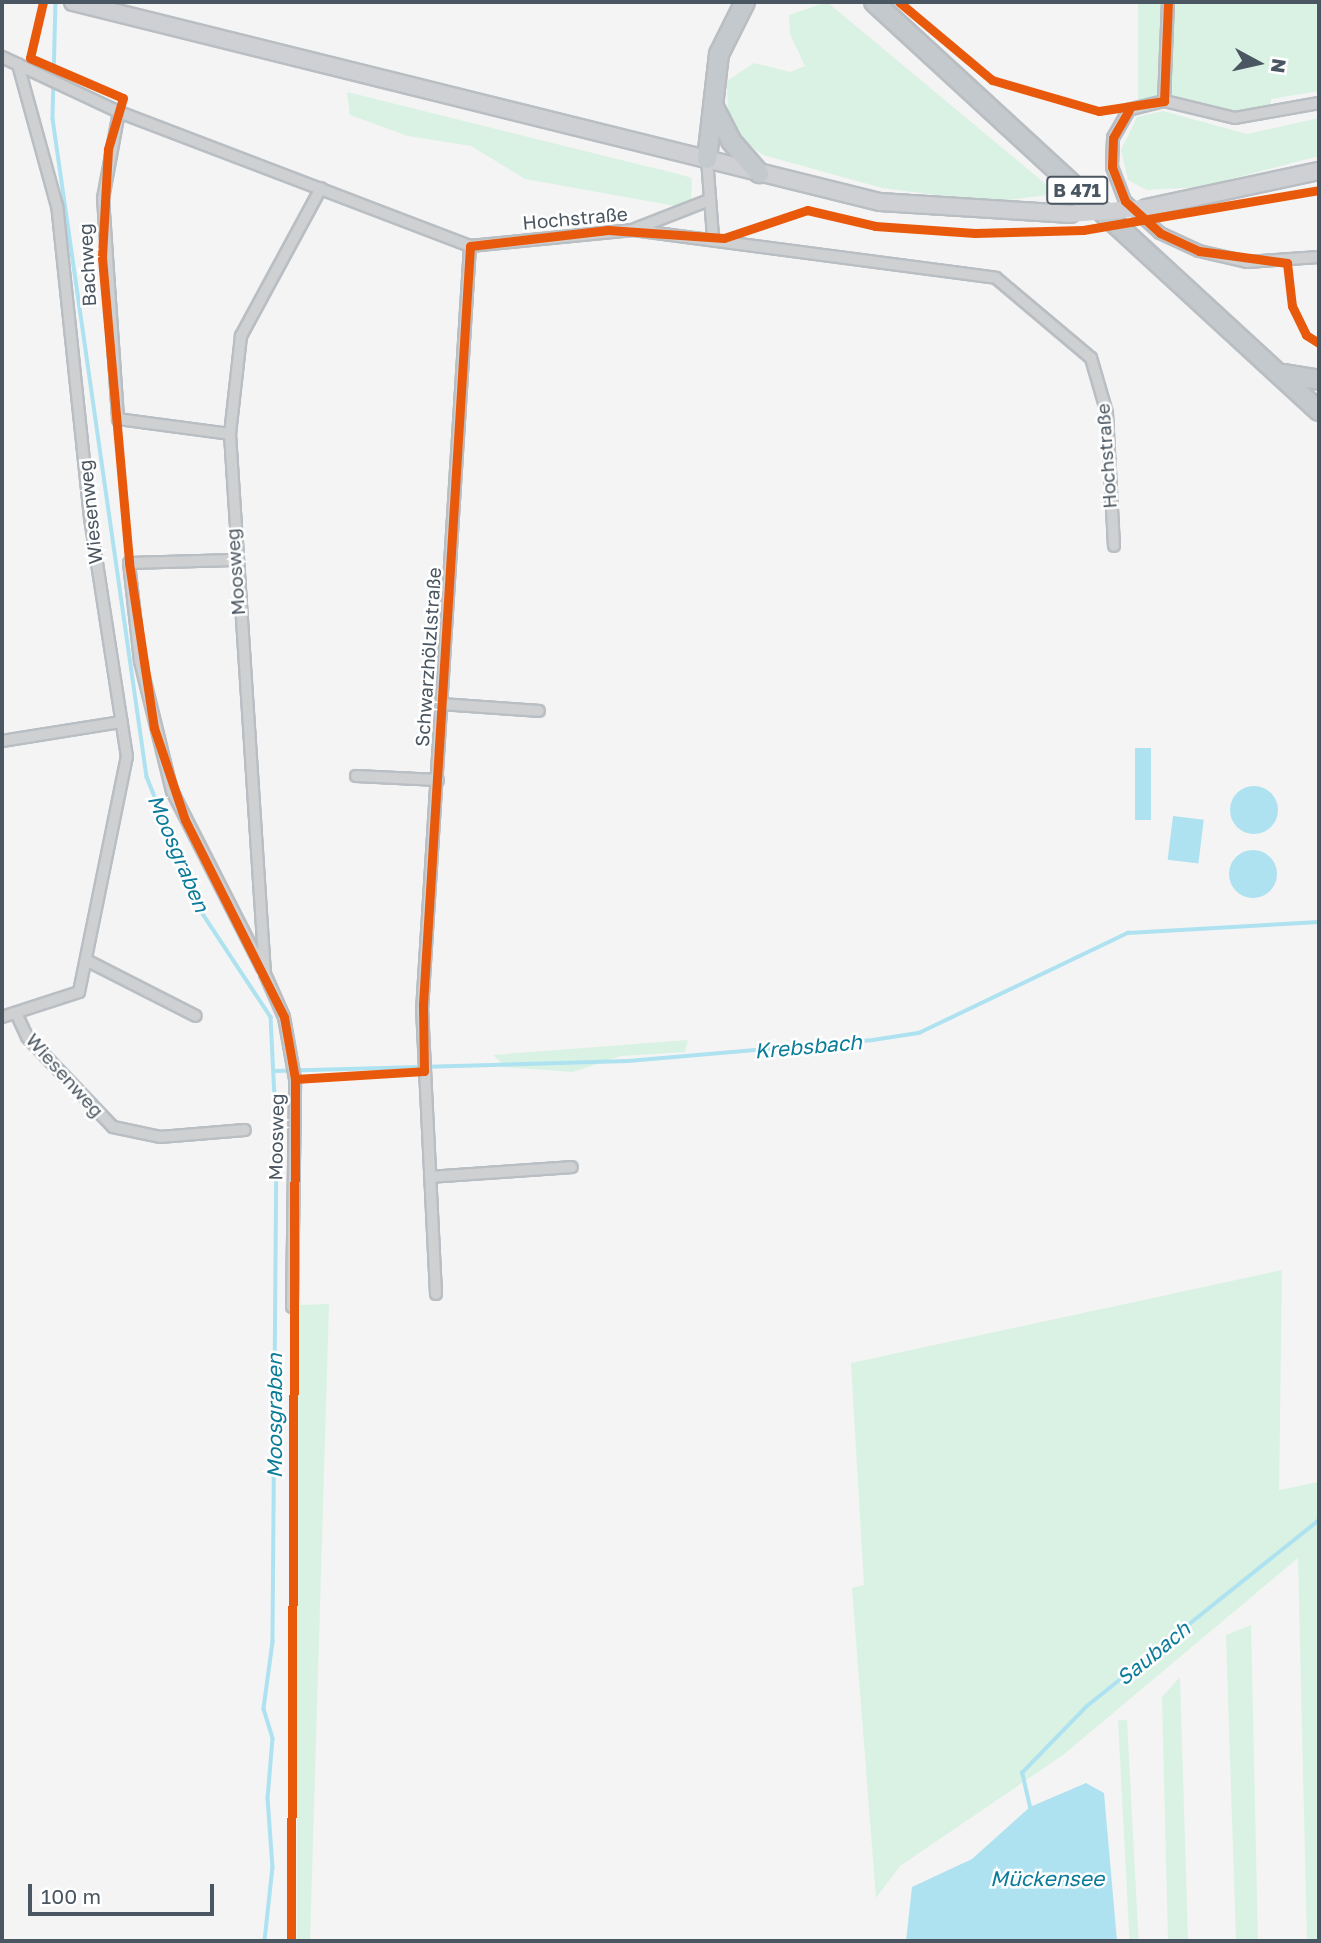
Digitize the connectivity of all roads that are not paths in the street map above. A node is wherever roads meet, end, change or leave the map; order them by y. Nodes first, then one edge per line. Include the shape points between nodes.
1 (73, 2) edge
2 (745, 2) edge
3 (874, 2) edge
4 (1168, 2) edge
5 (2, 57) edge
6 (18, 64) junction
7 (1164, 101) junction
8 (1319, 103) edge
9 (714, 105) junction
10 (119, 111) junction
11 (707, 159) junction
12 (1319, 171) edge
13 (759, 173) junction
14 (321, 188) junction
15 (708, 201) junction
16 (633, 230) junction
17 (713, 237) junction
18 (470, 246) junction
19 (1319, 257) edge
20 (1283, 374) junction
21 (1319, 380) edge
22 (1319, 411) edge
23 (230, 434) junction
24 (1114, 546) dead end
25 (234, 560) junction
26 (442, 704) junction
27 (539, 710) dead end
28 (121, 722) junction
29 (2, 741) edge
30 (356, 776) dead end
31 (438, 780) junction
32 (262, 930) junction
33 (243, 936) junction
34 (86, 960) junction
35 (265, 974) junction
36 (16, 1013) junction
37 (196, 1016) dead end
38 (2, 1017) edge
39 (245, 1130) dead end
40 (572, 1167) dead end
41 (430, 1177) junction
42 (436, 1294) dead end
43 (292, 1307) dead end

1 - 11 main road
2 - 9 highway via 719,54
3 - 20 highway, B 471
4 - 7 street
5 - 6 street, Hochstraße
6 - 10 street, Hochstraße
6 - 28 street, Wiesenweg via 57,206 90,518
7 - 8 street via 1235,118
7 - 19 street via 1129,110 1113,138 1112,167 1125,201 1160,233 1199,251 1247,262
9 - 11 highway
9 - 13 highway via 731,141
10 - 14 street, Hochstraße
10 - 23 street, Bachweg via 103,198 118,419
11 - 13 main road
11 - 15 street
12 - 13 main road, bridge via 1146,208 1071,214 880,202
14 - 18 street, Hochstraße
14 - 23 street, Moosweg via 241,336
15 - 16 street
15 - 17 street
16 - 17 street, Hochstraße
16 - 18 street, Hochstraße
17 - 24 street, Hochstraße via 996,278 1036,307 1091,358 1107,413
18 - 26 street, Schwarzhölzlstraße
20 - 21 highway
20 - 22 highway, B 471
23 - 25 street, Moosweg
25 - 32 street, Moosweg
25 - 33 street via 129,563 141,661 172,791
26 - 27 street, Schwarzhölzlstraße
26 - 31 street, Schwarzhölzlstraße
28 - 29 street
28 - 34 street, Wiesenweg via 127,757
30 - 31 street
31 - 41 street, Schwarzhölzlstraße via 424,1057
32 - 33 street
32 - 35 street, Moosweg
33 - 35 street
34 - 36 street, Wiesenweg via 79,992
34 - 37 street
35 - 43 street, Moosweg via 284,1017 295,1076
36 - 38 street, Wiesenweg
36 - 39 street, Wiesenweg via 27,1037 113,1127 160,1137
40 - 41 street
41 - 42 street, Schwarzhölzlstraße

